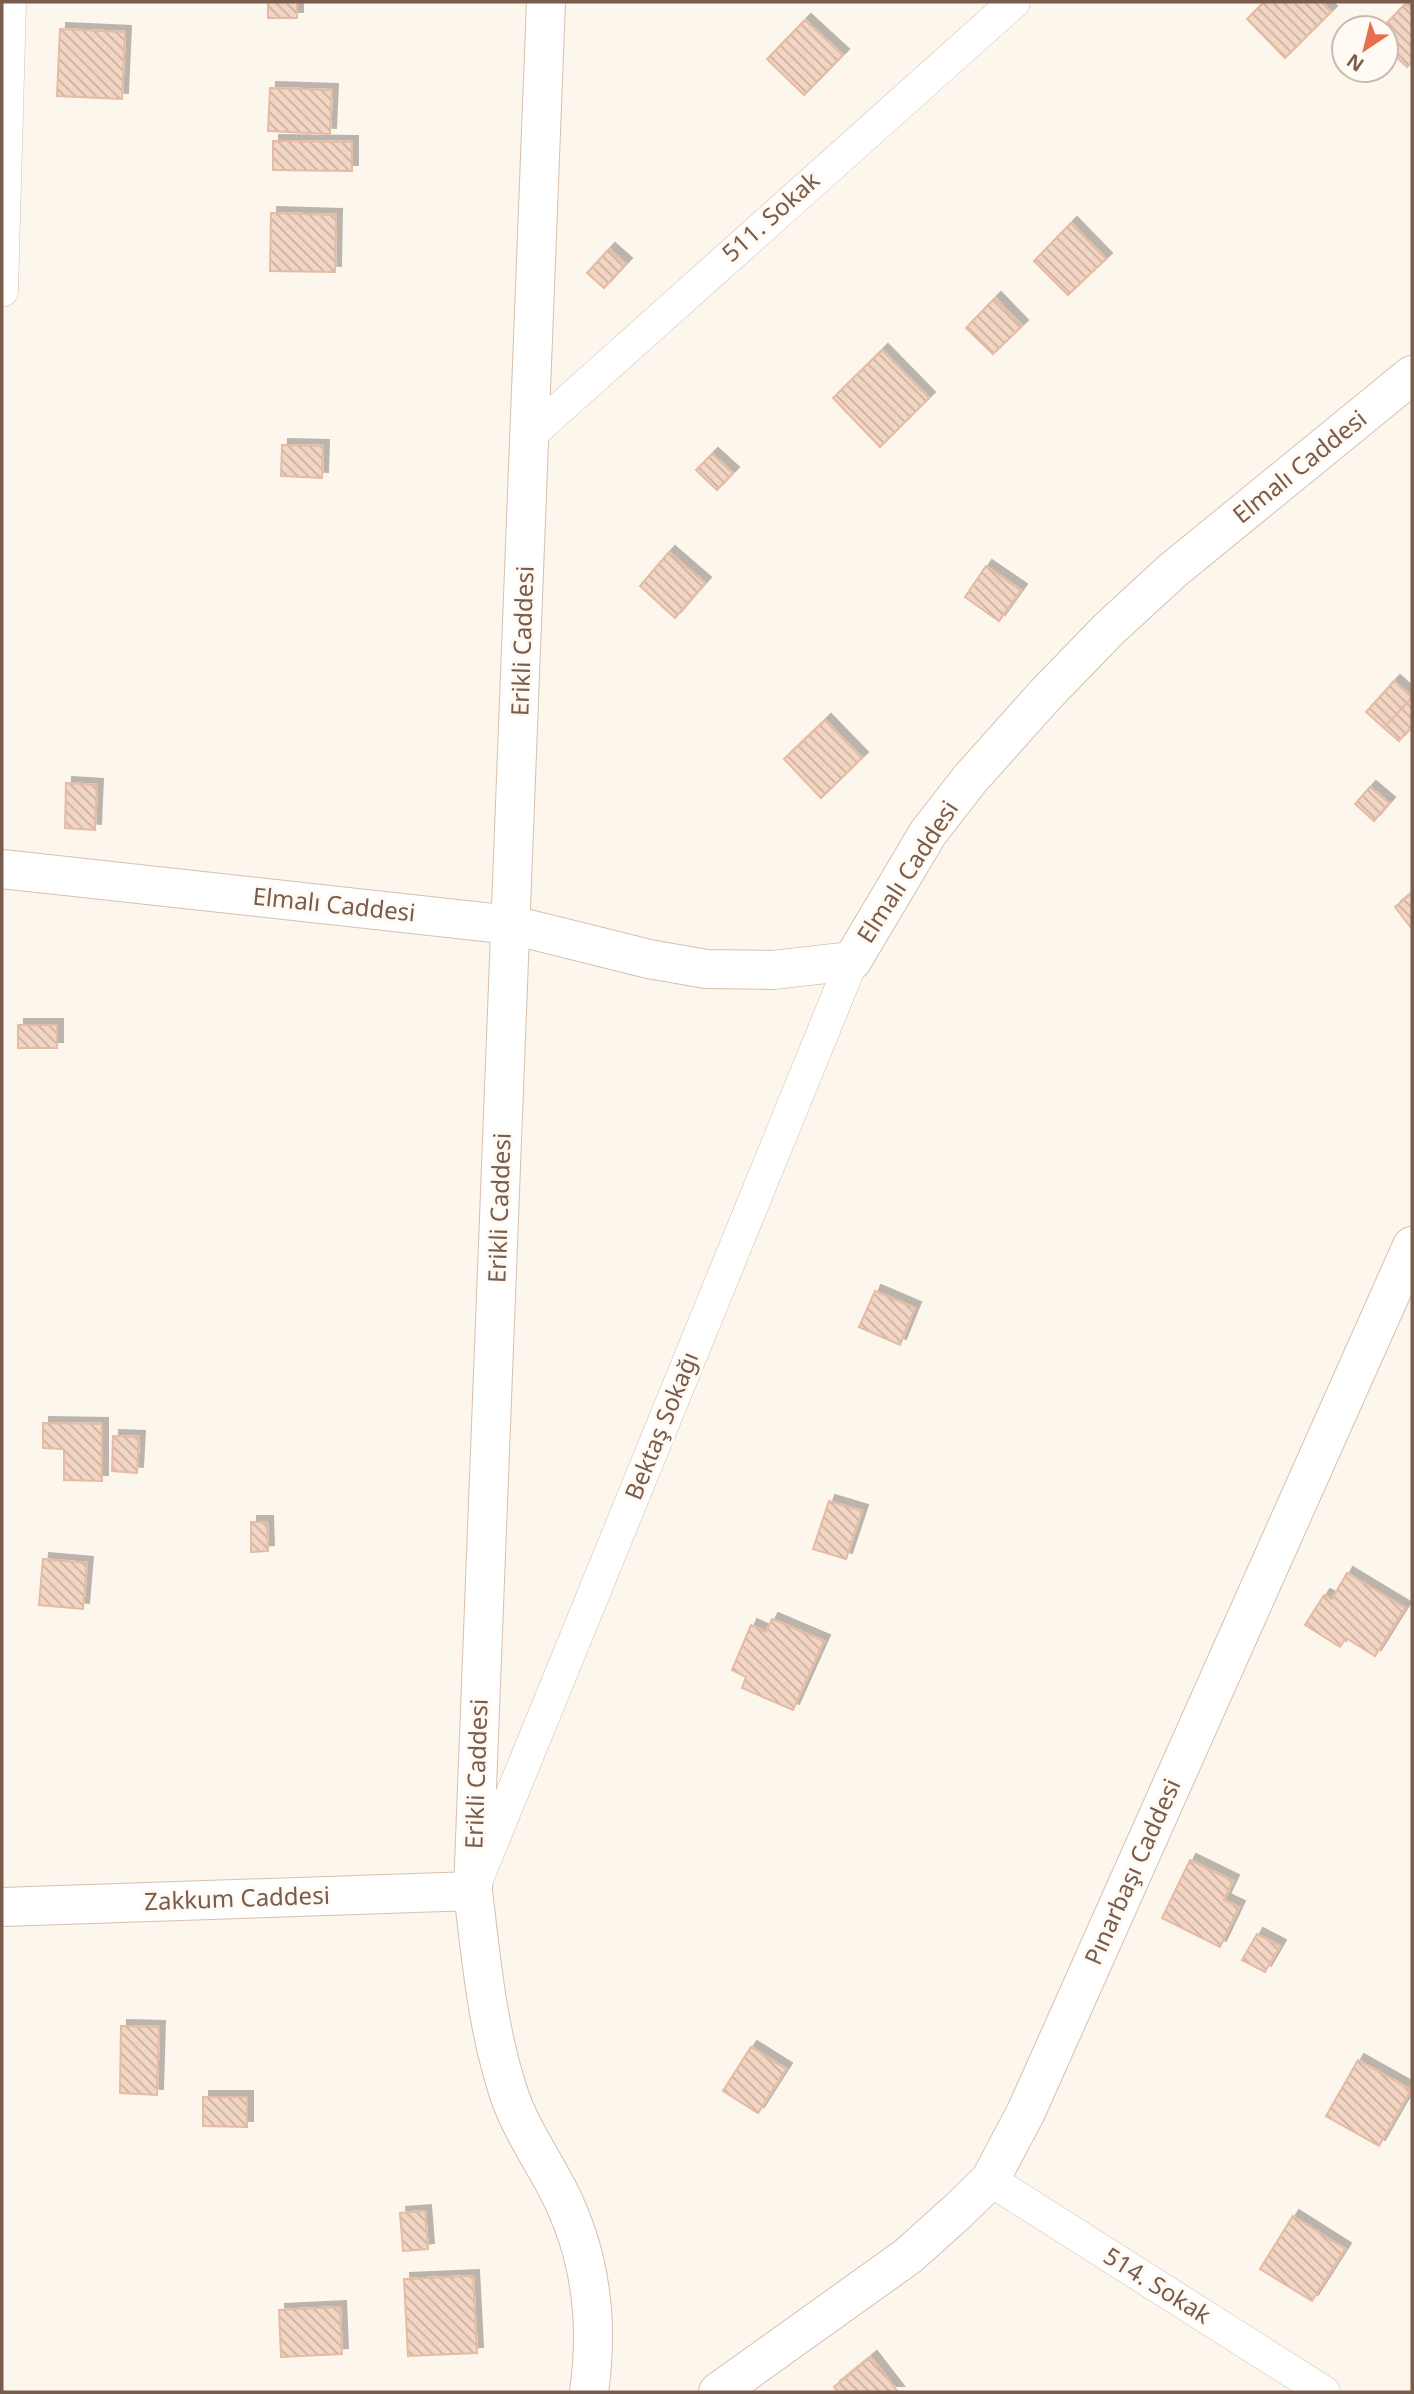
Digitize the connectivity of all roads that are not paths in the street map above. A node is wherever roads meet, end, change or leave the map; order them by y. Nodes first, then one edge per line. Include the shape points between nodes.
1 (10, 2) edge
2 (546, 2) edge
3 (1014, 2) edge
4 (2, 291) edge
5 (1412, 375) edge
6 (530, 435) junction
7 (2, 869) edge
8 (512, 925) junction
9 (852, 961) junction
10 (1412, 1246) edge
11 (472, 1891) junction
12 (2, 1907) edge
13 (990, 2180) junction
14 (589, 2392) edge
15 (718, 2392) edge
16 (1324, 2392) edge

1 - 4 street
2 - 6 street, Erikli Caddesi
3 - 6 street, 511. Sokak
5 - 9 street, Elmalı Caddesi via 1172,571 1046,694 928,833
6 - 8 street, Erikli Caddesi
7 - 8 street, Elmalı Caddesi
8 - 9 street, Elmalı Caddesi via 706,969 773,970
8 - 11 street, Erikli Caddesi
9 - 11 street, Bektaş Sokağı
10 - 13 street, Pınarbaşı Caddesi via 1032,2100
11 - 12 street, Zakkum Caddesi
11 - 14 street, Erikli Caddesi via 485,1992 509,2094 579,2236 588,2274 593,2314
13 - 15 street, Pınarbaşı Caddesi via 908,2256
13 - 16 street, 514. Sokak

